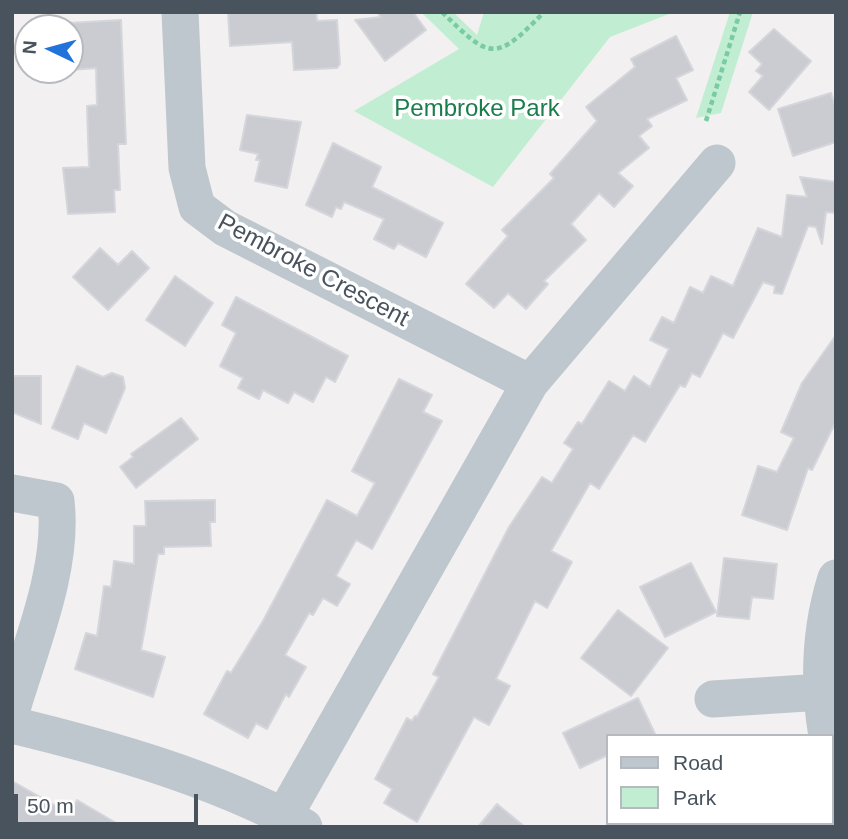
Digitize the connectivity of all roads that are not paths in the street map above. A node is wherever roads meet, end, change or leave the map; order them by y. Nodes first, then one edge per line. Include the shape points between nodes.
1 (180, 12) edge
2 (717, 163) dead end
3 (530, 383) junction
4 (12, 493) edge
5 (836, 578) edge
6 (822, 692) junction
7 (713, 699) dead end
8 (12, 709) edge
9 (12, 725) edge
10 (827, 734) edge
11 (294, 822) edge

1 - 3 street, Pembroke Crescent via 187,168 197,207 225,228
2 - 3 street
3 - 11 street
4 - 8 street via 56,500 59,525 57,554
5 - 6 street via 825,621
6 - 7 street
6 - 10 street
9 - 11 street via 81,741 190,777

